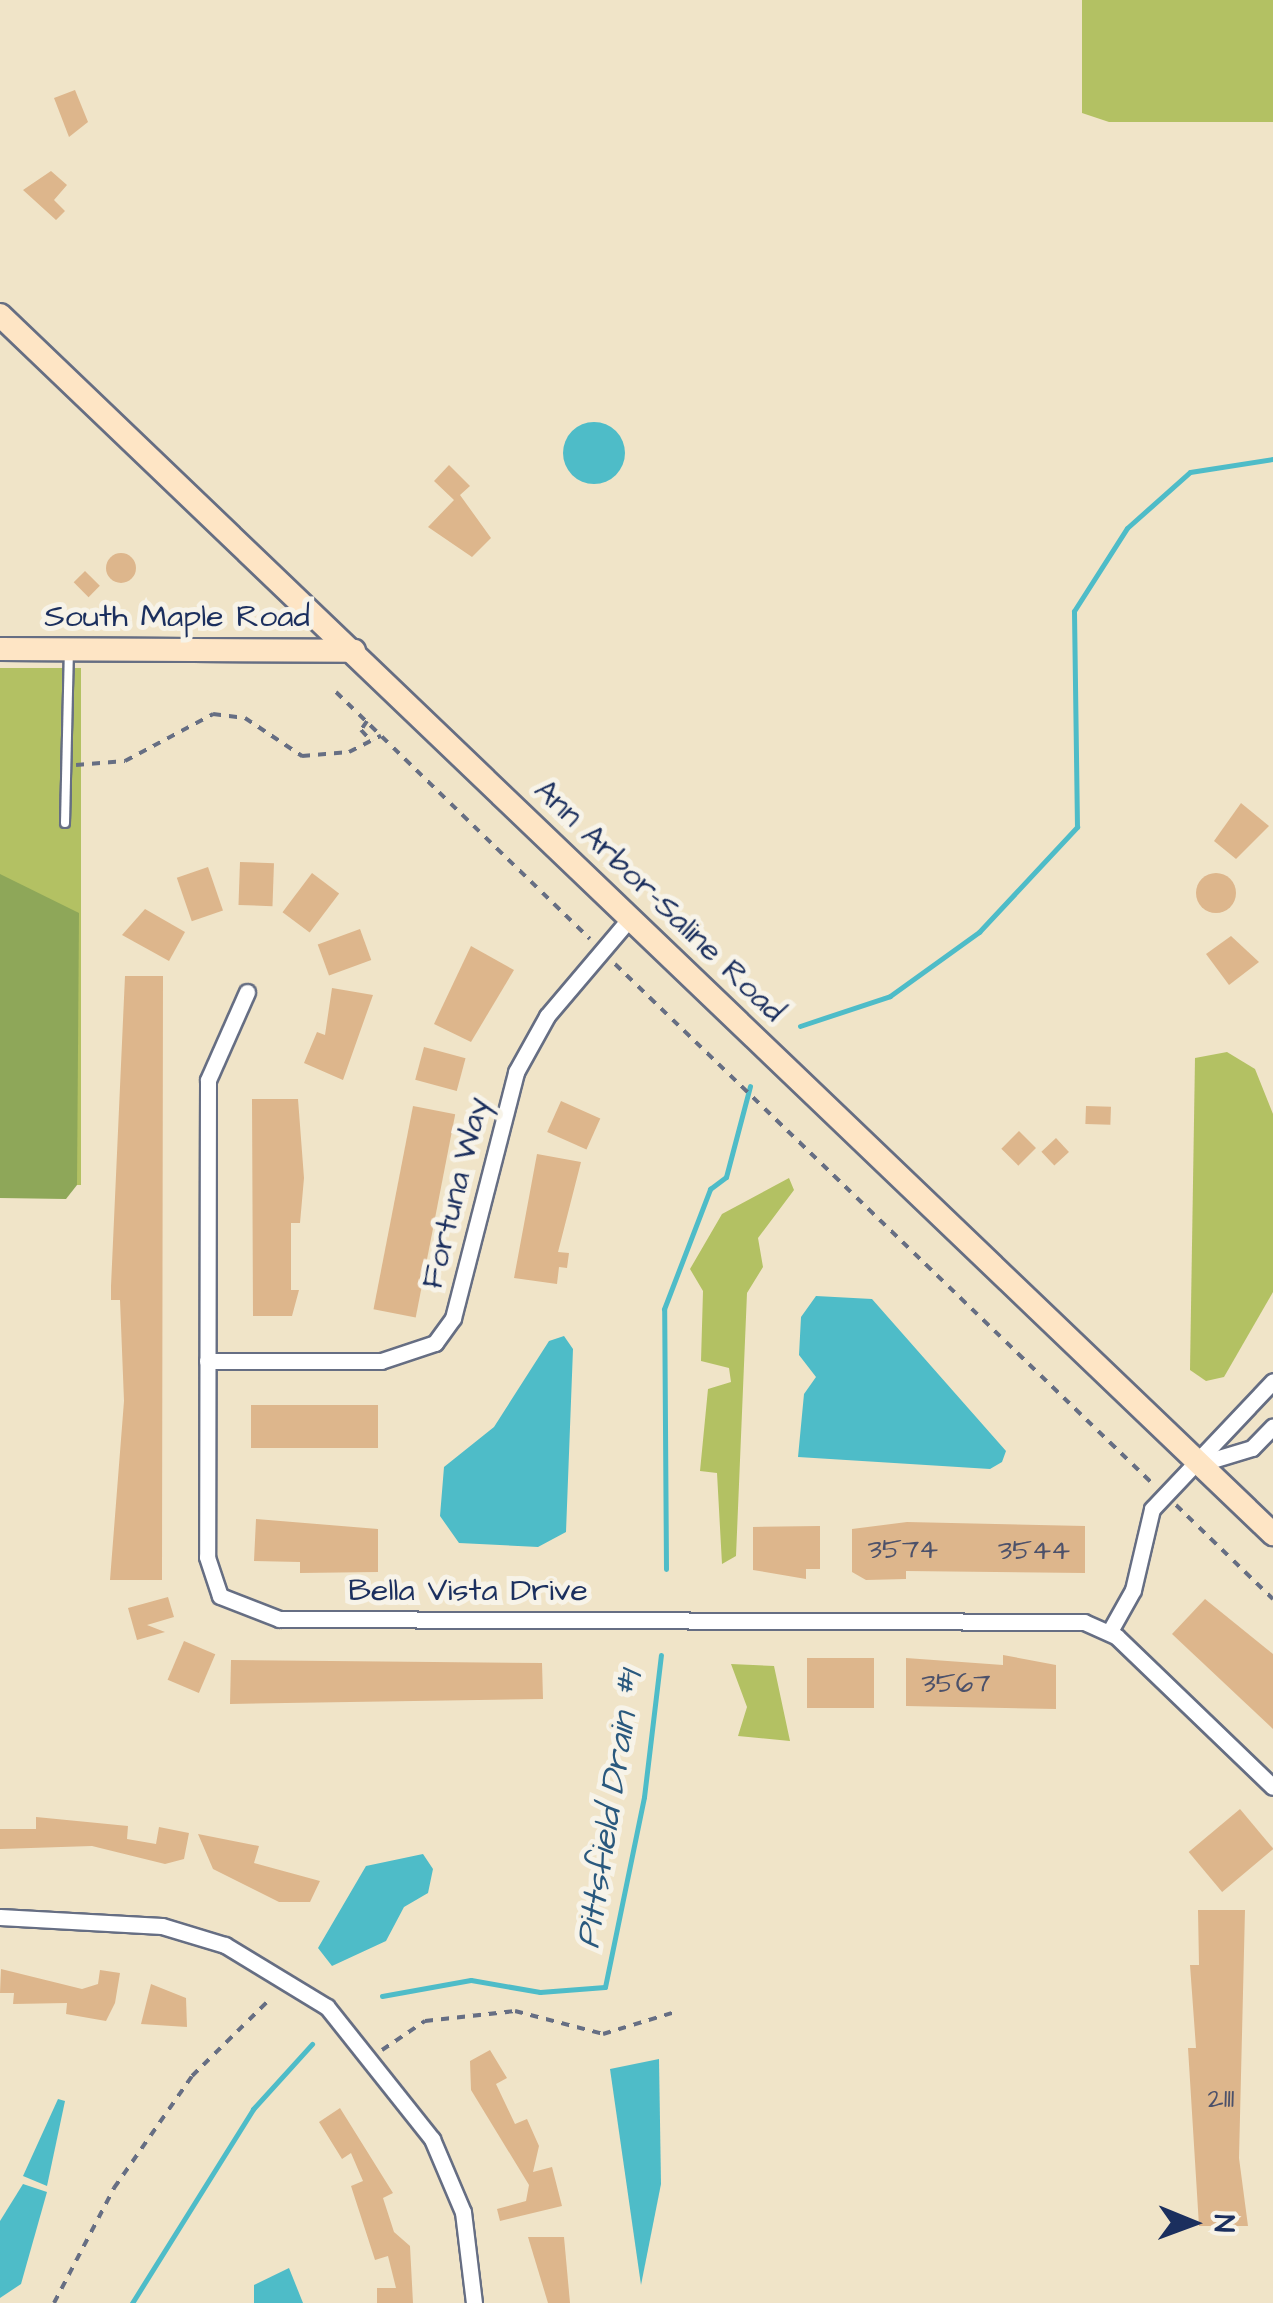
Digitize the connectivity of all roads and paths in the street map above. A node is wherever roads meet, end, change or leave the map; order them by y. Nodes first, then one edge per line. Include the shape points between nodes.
1 (0, 315) edge
2 (69, 647) junction
3 (0, 649) edge
4 (354, 651) junction
5 (336, 692) dead end
6 (367, 721) junction
7 (381, 736) junction
8 (372, 742) junction
9 (88, 766) dead end
10 (65, 823) dead end
11 (630, 918) junction
12 (578, 929) dead end
13 (625, 975) dead end
14 (247, 992) dead end
15 (208, 1361) junction
16 (1273, 1381) edge
17 (1273, 1426) edge
18 (1199, 1464) junction
19 (1145, 1476) dead end
20 (1186, 1515) dead end
21 (1273, 1534) edge
22 (1273, 1599) edge
23 (1110, 1631) junction
24 (1273, 1787) edge
25 (0, 1917) edge
26 (269, 2000) dead end
27 (674, 2012) dead end
28 (376, 2058) junction
29 (54, 2303) edge
30 (474, 2303) edge

1 - 4 main road, Ann Arbor-Saline Road
2 - 3 main road, South Maple Road
2 - 4 main road, South Maple Road
2 - 10 lane
4 - 11 main road, Ann Arbor-Saline Road
5 - 6 path
6 - 7 path
6 - 8 path via 362,730
7 - 8 path
7 - 12 path
8 - 9 path via 302,756 245,718 213,714 139,755
11 - 15 street, Fortuna Way via 547,1016 516,1072 454,1318 435,1344 381,1361
11 - 18 main road, Ann Arbor-Saline Road
13 - 19 path
14 - 15 street, Bella Vista Drive via 208,1080
15 - 23 street, Bella Vista Drive via 207,1557 220,1596 259,1618 1041,1618
16 - 18 street
17 - 18 street via 1252,1448
18 - 21 main road, Ann Arbor-Saline Road
18 - 23 street via 1152,1508 1133,1590
20 - 22 path
23 - 24 street
25 - 28 street via 146,1924 225,1945 282,1975
26 - 29 path via 192,2076 114,2188
27 - 28 path via 603,2034 515,2011 425,2021
28 - 30 street via 432,2139 464,2212

